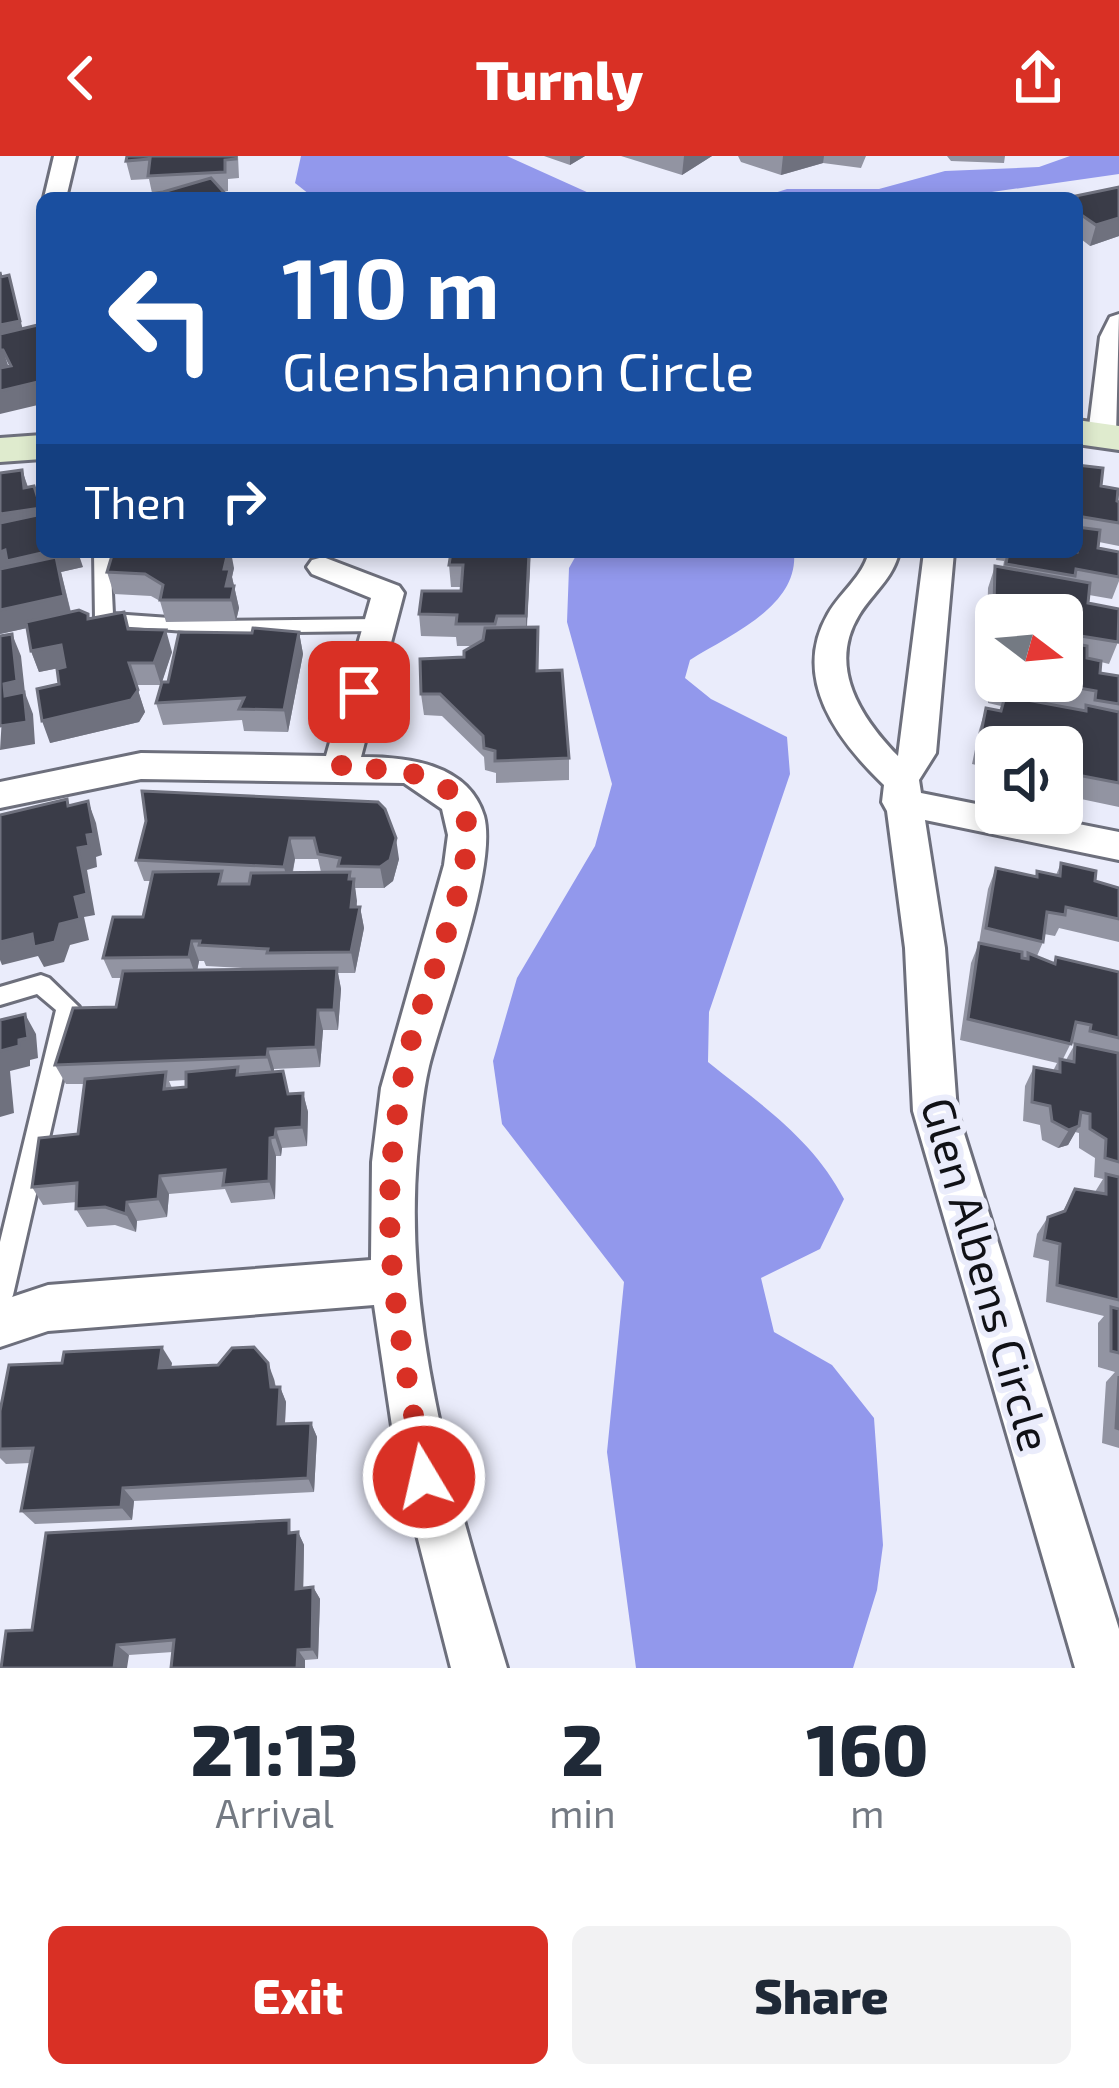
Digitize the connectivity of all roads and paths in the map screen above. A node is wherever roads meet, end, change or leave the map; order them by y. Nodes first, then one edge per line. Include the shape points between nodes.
1 (65, 156) edge
2 (56, 192) edge
3 (1119, 322) edge
4 (1099, 435) edge
5 (36, 447) edge
6 (0, 450) edge
7 (102, 558) edge
8 (883, 558) edge
9 (938, 558) edge
10 (323, 567) dead end
11 (377, 625) junction
12 (341, 768) junction
13 (901, 791) junction
14 (0, 795) edge
15 (1119, 846) edge
16 (0, 996) edge
17 (393, 1281) junction
18 (0, 1295) edge
19 (0, 1324) edge
20 (479, 1668) edge
21 (1103, 1668) edge

1 - 2 street
3 - 4 street
5 - 6 street
7 - 11 lane via 104,619
8 - 13 street via 881,572 842,616 830,653 836,702
9 - 13 street, Glen Albens Circle via 918,753
10 - 11 street via 388,593
11 - 12 street
12 - 14 street via 141,766
12 - 17 street via 410,770 445,790 466,816 467,852 410,1046 392,1153
13 - 15 street
13 - 21 street, Glen Albens Circle via 926,948 935,1111
16 - 18 lane via 41,984 68,1007
17 - 19 street via 49,1308
17 - 20 street via 424,1477

